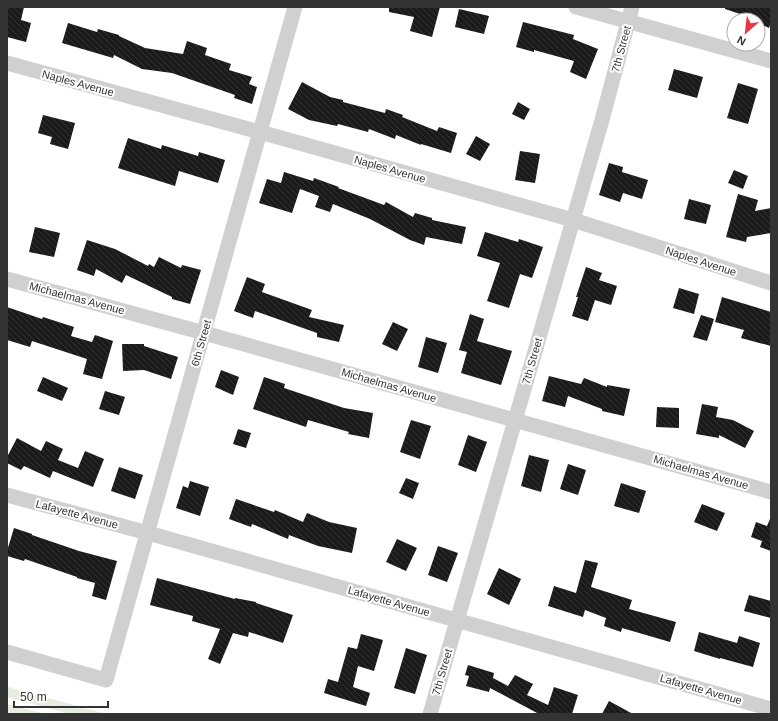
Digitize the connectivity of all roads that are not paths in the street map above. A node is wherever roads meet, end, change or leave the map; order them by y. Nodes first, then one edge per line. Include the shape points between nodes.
1 (295, 7) edge
2 (576, 7) edge
3 (632, 7) edge
4 (628, 22) junction
5 (771, 61) edge
6 (7, 63) edge
7 (260, 132) junction
8 (573, 220) junction
9 (7, 279) edge
10 (771, 283) edge
11 (204, 333) junction
12 (515, 420) junction
13 (771, 492) edge
14 (7, 496) edge
15 (148, 533) junction
16 (457, 620) junction
17 (7, 652) edge
18 (770, 708) edge
19 (430, 714) edge

1 - 7 street, 6th Street
2 - 4 street
3 - 4 street, 7th Street
4 - 5 street
4 - 8 street, 7th Street
6 - 7 street, Naples Avenue
7 - 8 street, Naples Avenue
7 - 11 street, 6th Street
8 - 10 street, Naples Avenue
8 - 12 street, 7th Street
9 - 11 street, Michaelmas Avenue
11 - 12 street, Michaelmas Avenue
11 - 15 street, 6th Street
12 - 13 street, Michaelmas Avenue
12 - 16 street, 7th Street
14 - 15 street, Lafayette Avenue
15 - 16 street, Lafayette Avenue
15 - 17 street, 6th Street via 106,680
16 - 18 street, Lafayette Avenue
16 - 19 street, 7th Street

